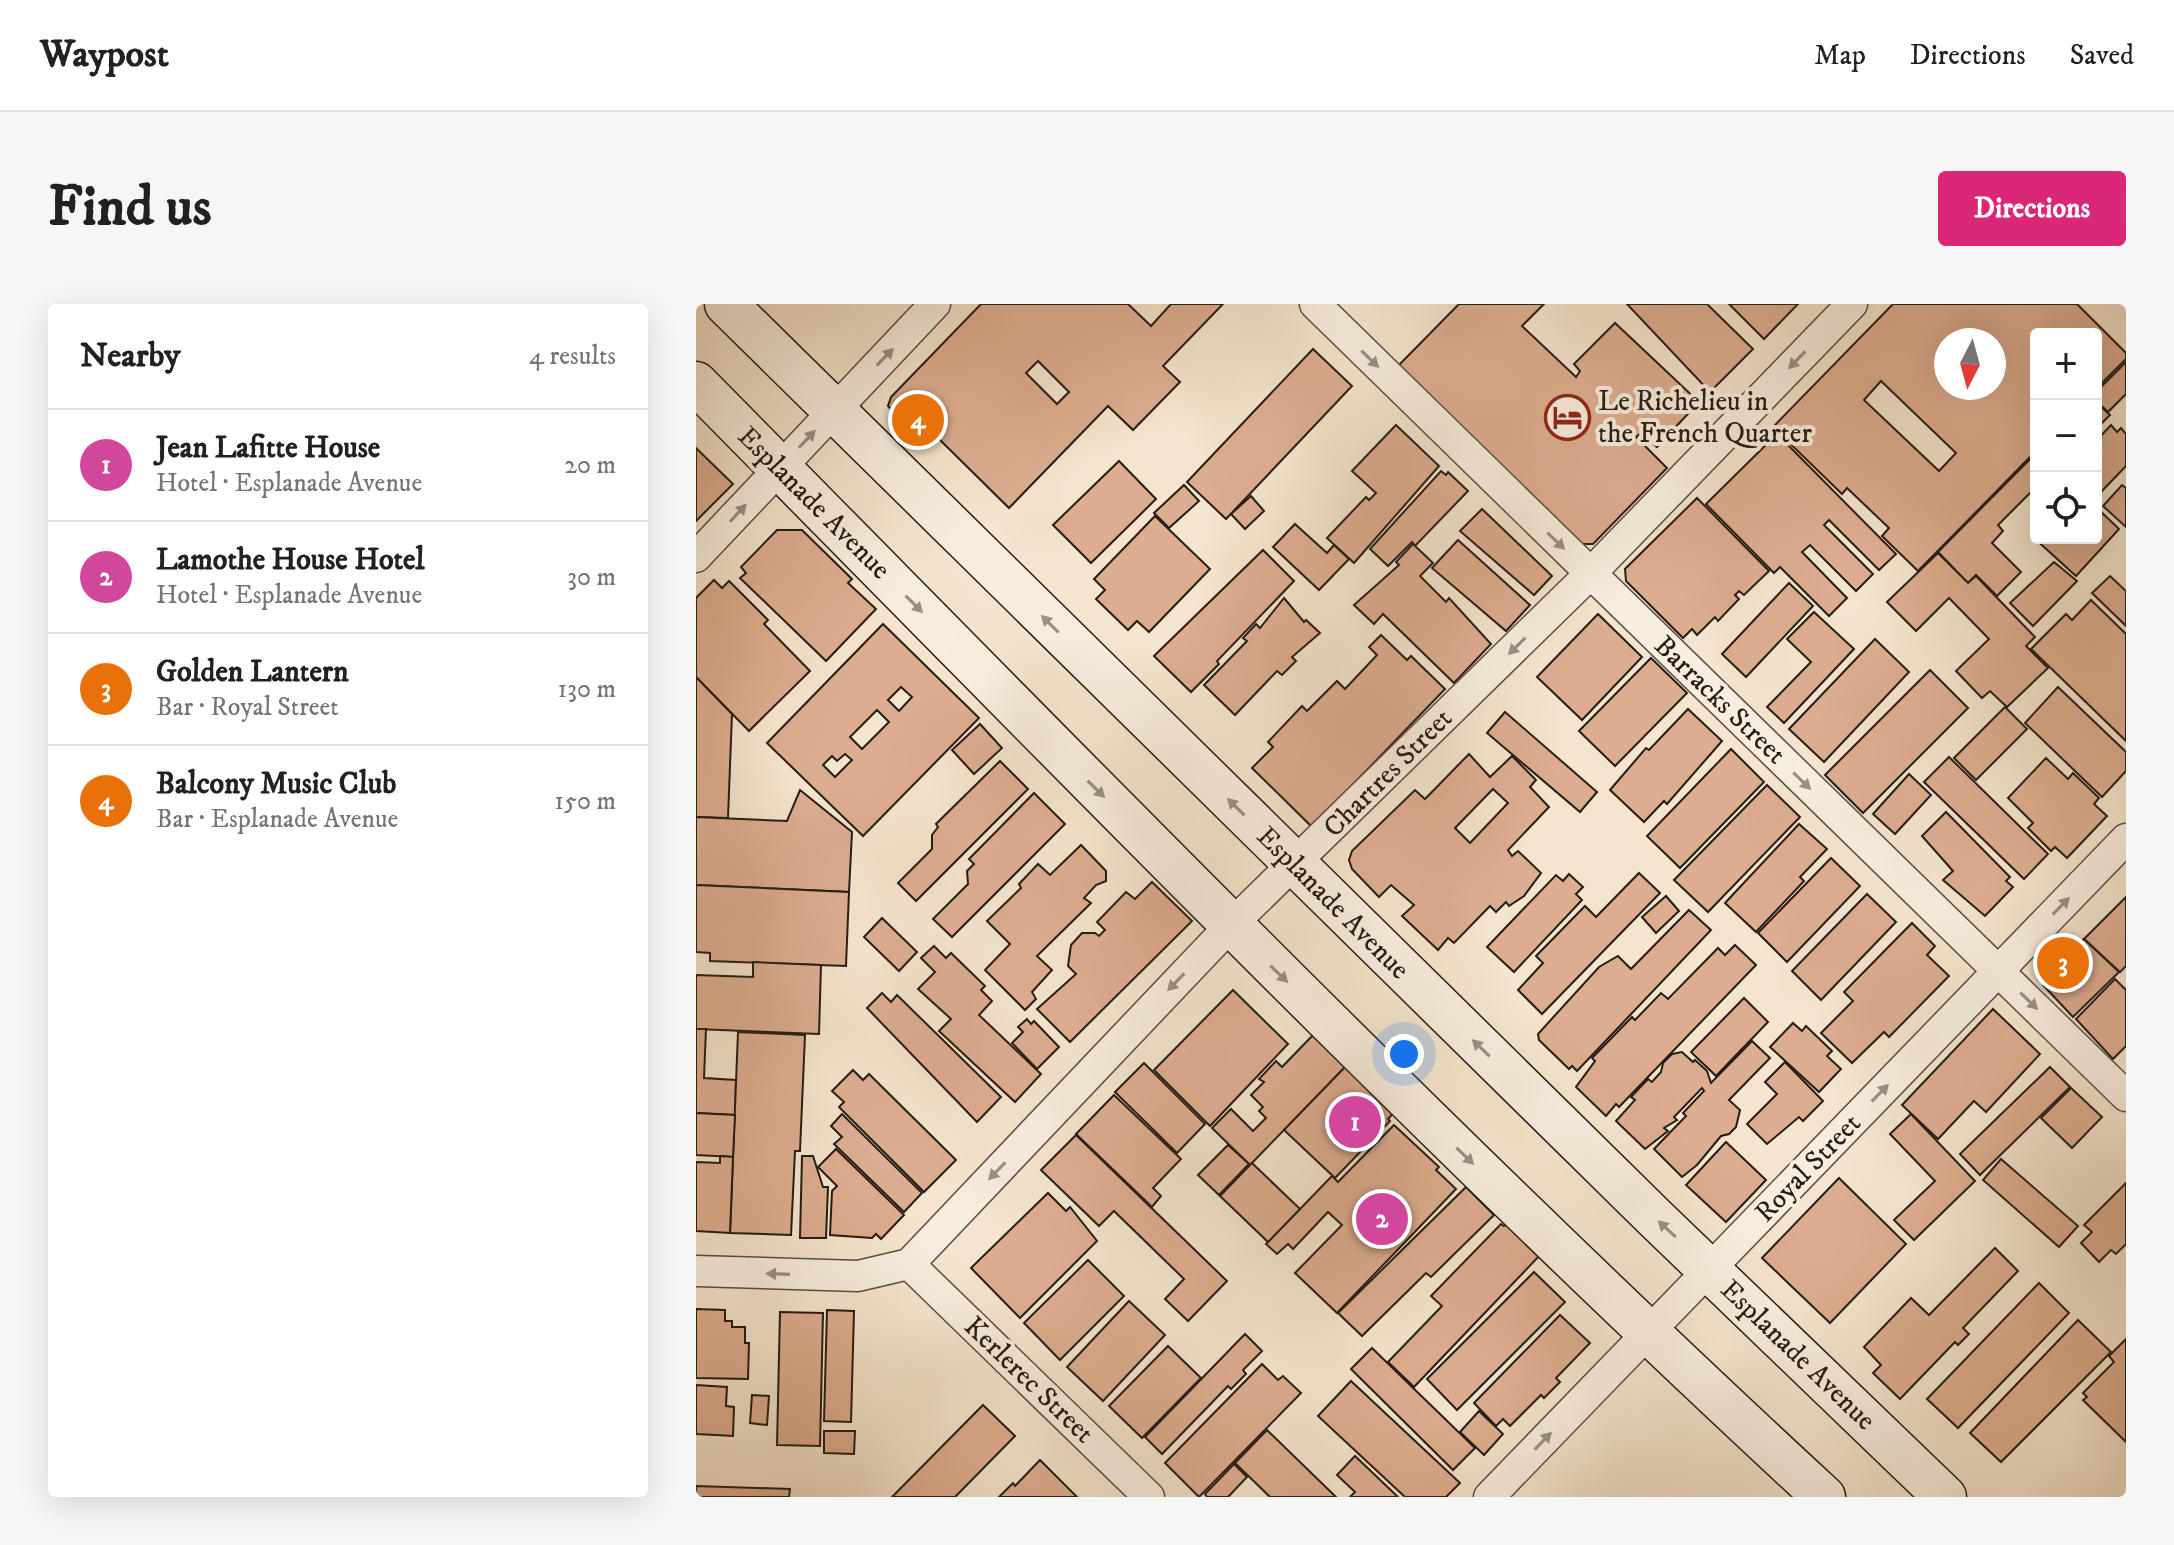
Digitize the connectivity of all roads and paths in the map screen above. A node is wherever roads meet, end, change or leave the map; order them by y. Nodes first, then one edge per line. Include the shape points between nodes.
1 (726, 304) edge
2 (935, 304) edge
3 (1315, 304) edge
4 (1852, 304) edge
5 (696, 383) edge
6 (834, 411) junction
7 (780, 468) junction
8 (696, 557) edge
9 (1590, 574) junction
10 (2126, 839) edge
11 (1295, 865) junction
12 (1230, 926) junction
13 (1998, 971) junction
14 (2126, 1096) edge
15 (909, 1264) junction
16 (1709, 1270) junction
17 (696, 1271) edge
18 (1647, 1334) junction
19 (1149, 1497) edge
20 (1489, 1497) edge
21 (1824, 1497) edge
22 (1945, 1497) edge

1 - 6 street, Esplanade Avenue
6 -> 2 street
3 -> 9 street, Barracks Street
4 -> 9 street, Chartres Street
5 - 7 street, Esplanade Avenue
7 -> 6 street
11 -> 6 street, Esplanade Avenue
8 -> 7 street
7 -> 12 street, Esplanade Avenue
9 -> 11 street, Chartres Street
9 -> 13 street, Barracks Street
13 -> 10 street, Royal Street
11 - 12 street, Chartres Street
16 -> 11 street, Esplanade Avenue
12 -> 15 street, Chartres Street
12 -> 18 street, Esplanade Avenue
13 -> 14 street, Barracks Street
16 -> 13 street, Royal Street
15 -> 17 street via 858,1276
15 - 19 street, Kerlerec Street
16 - 18 street, Royal Street
16 - 22 street, Esplanade Avenue
20 -> 18 street, Royal Street
18 - 21 street, Esplanade Avenue

